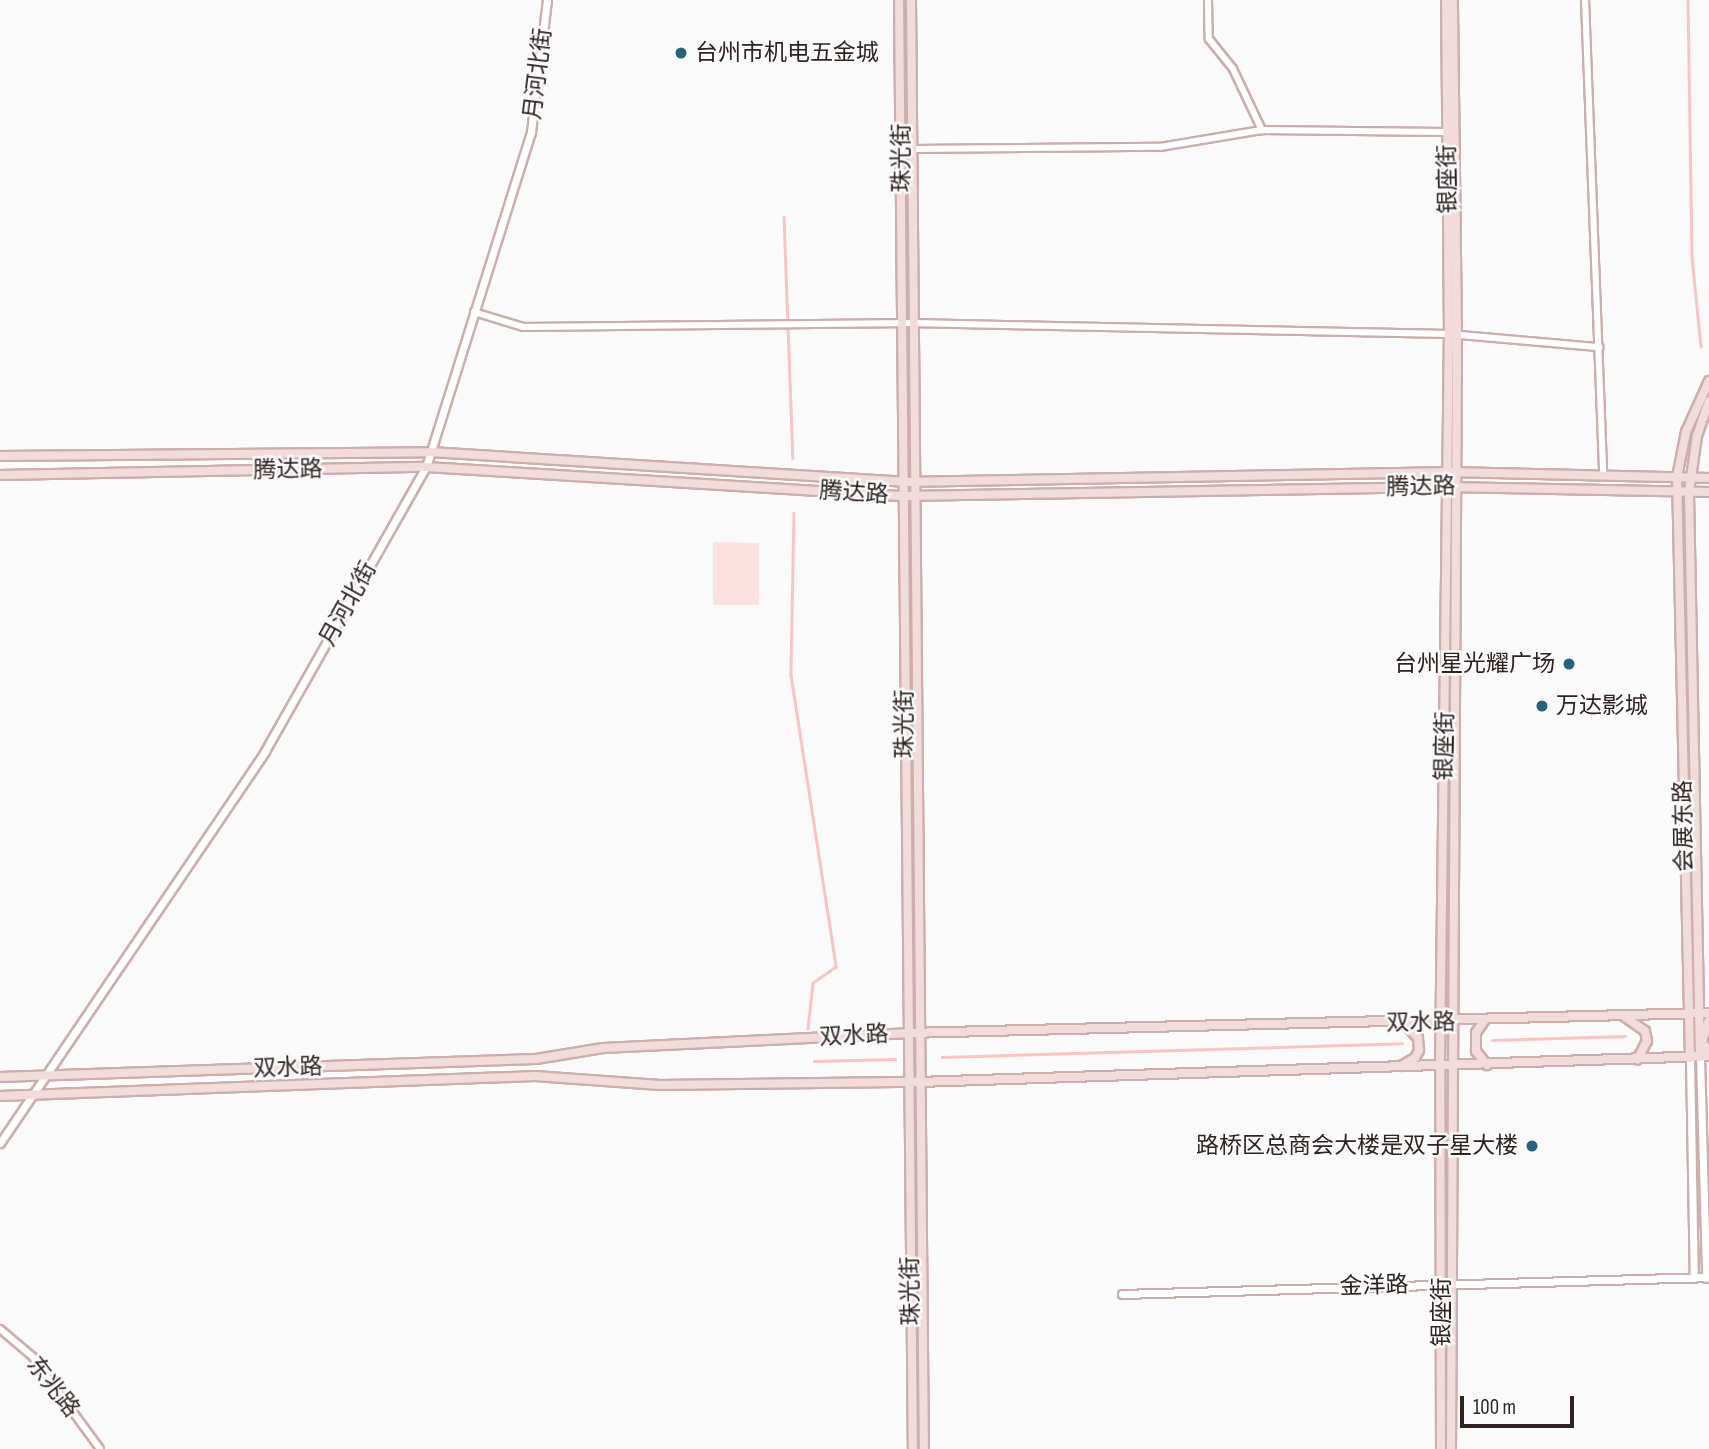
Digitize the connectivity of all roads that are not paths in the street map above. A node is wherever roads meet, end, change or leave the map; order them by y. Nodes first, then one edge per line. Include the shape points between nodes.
1 (547, 0) edge
2 (899, 0) edge
3 (911, 0) edge
4 (1208, 0) edge
5 (1446, 0) edge
6 (1452, 0) edge
7 (1585, 0) edge
8 (1262, 131) junction
9 (1447, 132) junction
10 (913, 149) junction
11 (474, 312) junction
12 (901, 323) junction
13 (912, 323) junction
14 (1453, 334) junction
15 (1599, 347) junction
16 (1709, 381) edge
17 (1709, 401) edge
18 (430, 452) junction
19 (0, 456) edge
20 (426, 467) junction
21 (1452, 472) junction
22 (0, 475) edge
23 (1603, 475) junction
24 (1677, 477) junction
25 (1691, 477) junction
26 (1709, 478) edge
27 (904, 482) junction
28 (915, 482) junction
29 (1452, 487) junction
30 (1677, 492) junction
31 (1689, 492) junction
32 (1709, 492) edge
33 (904, 496) junction
34 (915, 496) junction
35 (1699, 1013) junction
36 (1709, 1013) edge
37 (1689, 1014) junction
38 (1619, 1015) junction
39 (1709, 1020) edge
40 (1484, 1021) junction
41 (1442, 1022) junction
42 (1454, 1022) junction
43 (1402, 1023) junction
44 (907, 1033) junction
45 (918, 1034) junction
46 (1706, 1055) edge
47 (1690, 1058) junction
48 (1637, 1060) junction
49 (1487, 1065) junction
50 (1440, 1066) junction
51 (1455, 1066) junction
52 (1399, 1068) junction
53 (44, 1076) junction
54 (0, 1077) edge
55 (907, 1082) junction
56 (918, 1082) junction
57 (32, 1095) junction
58 (0, 1096) edge
59 (0, 1143) edge
60 (1695, 1278) junction
61 (1707, 1278) edge
62 (1446, 1284) junction
63 (1122, 1294) dead end
64 (0, 1329) edge
65 (100, 1449) edge
66 (913, 1449) edge
67 (924, 1449) edge
68 (1441, 1449) edge
69 (1451, 1449) edge

1 - 11 street, 月河北街 via 531,132
2 - 12 main road, 珠光街
3 - 10 main road, 珠光街
4 - 8 street via 1209,39 1233,69
5 - 9 main road, 银座街
6 - 14 main road
7 - 15 street via 1584,70
8 - 9 street
8 - 10 street via 1160,147
9 - 14 main road, 银座街
10 - 13 main road, 珠光街
11 - 12 street via 523,327
11 - 18 street, 月河北街
12 - 13 street
12 - 27 main road, 珠光街
13 - 14 street
13 - 28 main road, 珠光街
14 - 15 street
14 - 21 main road, 银座街
15 - 23 street
16 - 24 main road, 会展东路 via 1686,432
17 - 25 main road, 会展东路 via 1697,436
18 - 19 main road, 腾达路
18 - 20 street, 月河北街
18 - 27 main road, 腾达路
20 - 22 main road, 腾达路
20 - 33 main road, 腾达路
20 - 53 street, 月河北街 via 265,751
21 - 23 main road, 腾达路
21 - 28 main road, 腾达路
21 - 29 main road, 银座街
23 - 24 main road, 腾达路
24 - 25 main road, 腾达路
24 - 30 main road, 会展东路
25 - 26 main road, 腾达路
25 - 31 main road, 会展东路
27 - 28 main road, 腾达路
27 - 33 main road, 珠光街
28 - 34 main road, 珠光街
29 - 30 main road, 腾达路
29 - 34 main road, 腾达路
29 - 41 main road, 银座街
29 - 42 main road, 银座街
30 - 31 main road, 腾达路
30 - 37 main road, 会展东路
31 - 32 main road, 腾达路
31 - 35 main road, 会展东路
33 - 34 main road, 腾达路
33 - 44 main road, 珠光街
34 - 45 main road, 珠光街
35 - 36 main road, 双水路
35 - 37 main road, 双水路
35 - 46 main road, 会展东路
37 - 38 main road, 双水路
37 - 47 main road, 会展东路
38 - 40 main road, 双水路
38 - 48 main road via 1646,1031 1647,1041
39 - 46 main road via 1702,1042
40 - 42 main road, 双水路
40 - 49 main road via 1476,1033 1476,1051
41 - 42 main road, 双水路
41 - 43 main road, 双水路
41 - 50 main road, 银座街
42 - 51 main road, 银座街
43 - 45 main road, 双水路
43 - 52 main road via 1418,1038 1419,1049 1415,1058
44 - 45 main road, 双水路
44 - 53 main road, 双水路 via 603,1048 536,1059
44 - 55 main road, 珠光街
45 - 56 main road, 珠光街
46 - 47 main road, 双水路
46 - 61 street, 会展东路
47 - 48 main road, 双水路
47 - 60 street, 会展东路
48 - 49 main road, 双水路
49 - 51 main road, 双水路
50 - 51 main road, 双水路
50 - 52 main road, 双水路
50 - 62 main road, 银座街
51 - 62 main road, 银座街
52 - 56 main road, 双水路
53 - 54 main road, 双水路
53 - 57 street, 月河北街
55 - 56 main road, 双水路
55 - 57 main road, 双水路 via 660,1085 535,1076
55 - 66 main road, 珠光街
56 - 67 main road, 珠光街
57 - 58 main road, 双水路
57 - 59 street, 月河北街
60 - 61 street, 金洋路
60 - 62 street, 金洋路
62 - 63 street, 金洋路
62 - 68 main road, 银座街
62 - 69 main road, 银座街
64 - 65 street, 东兆路 via 32,1356

